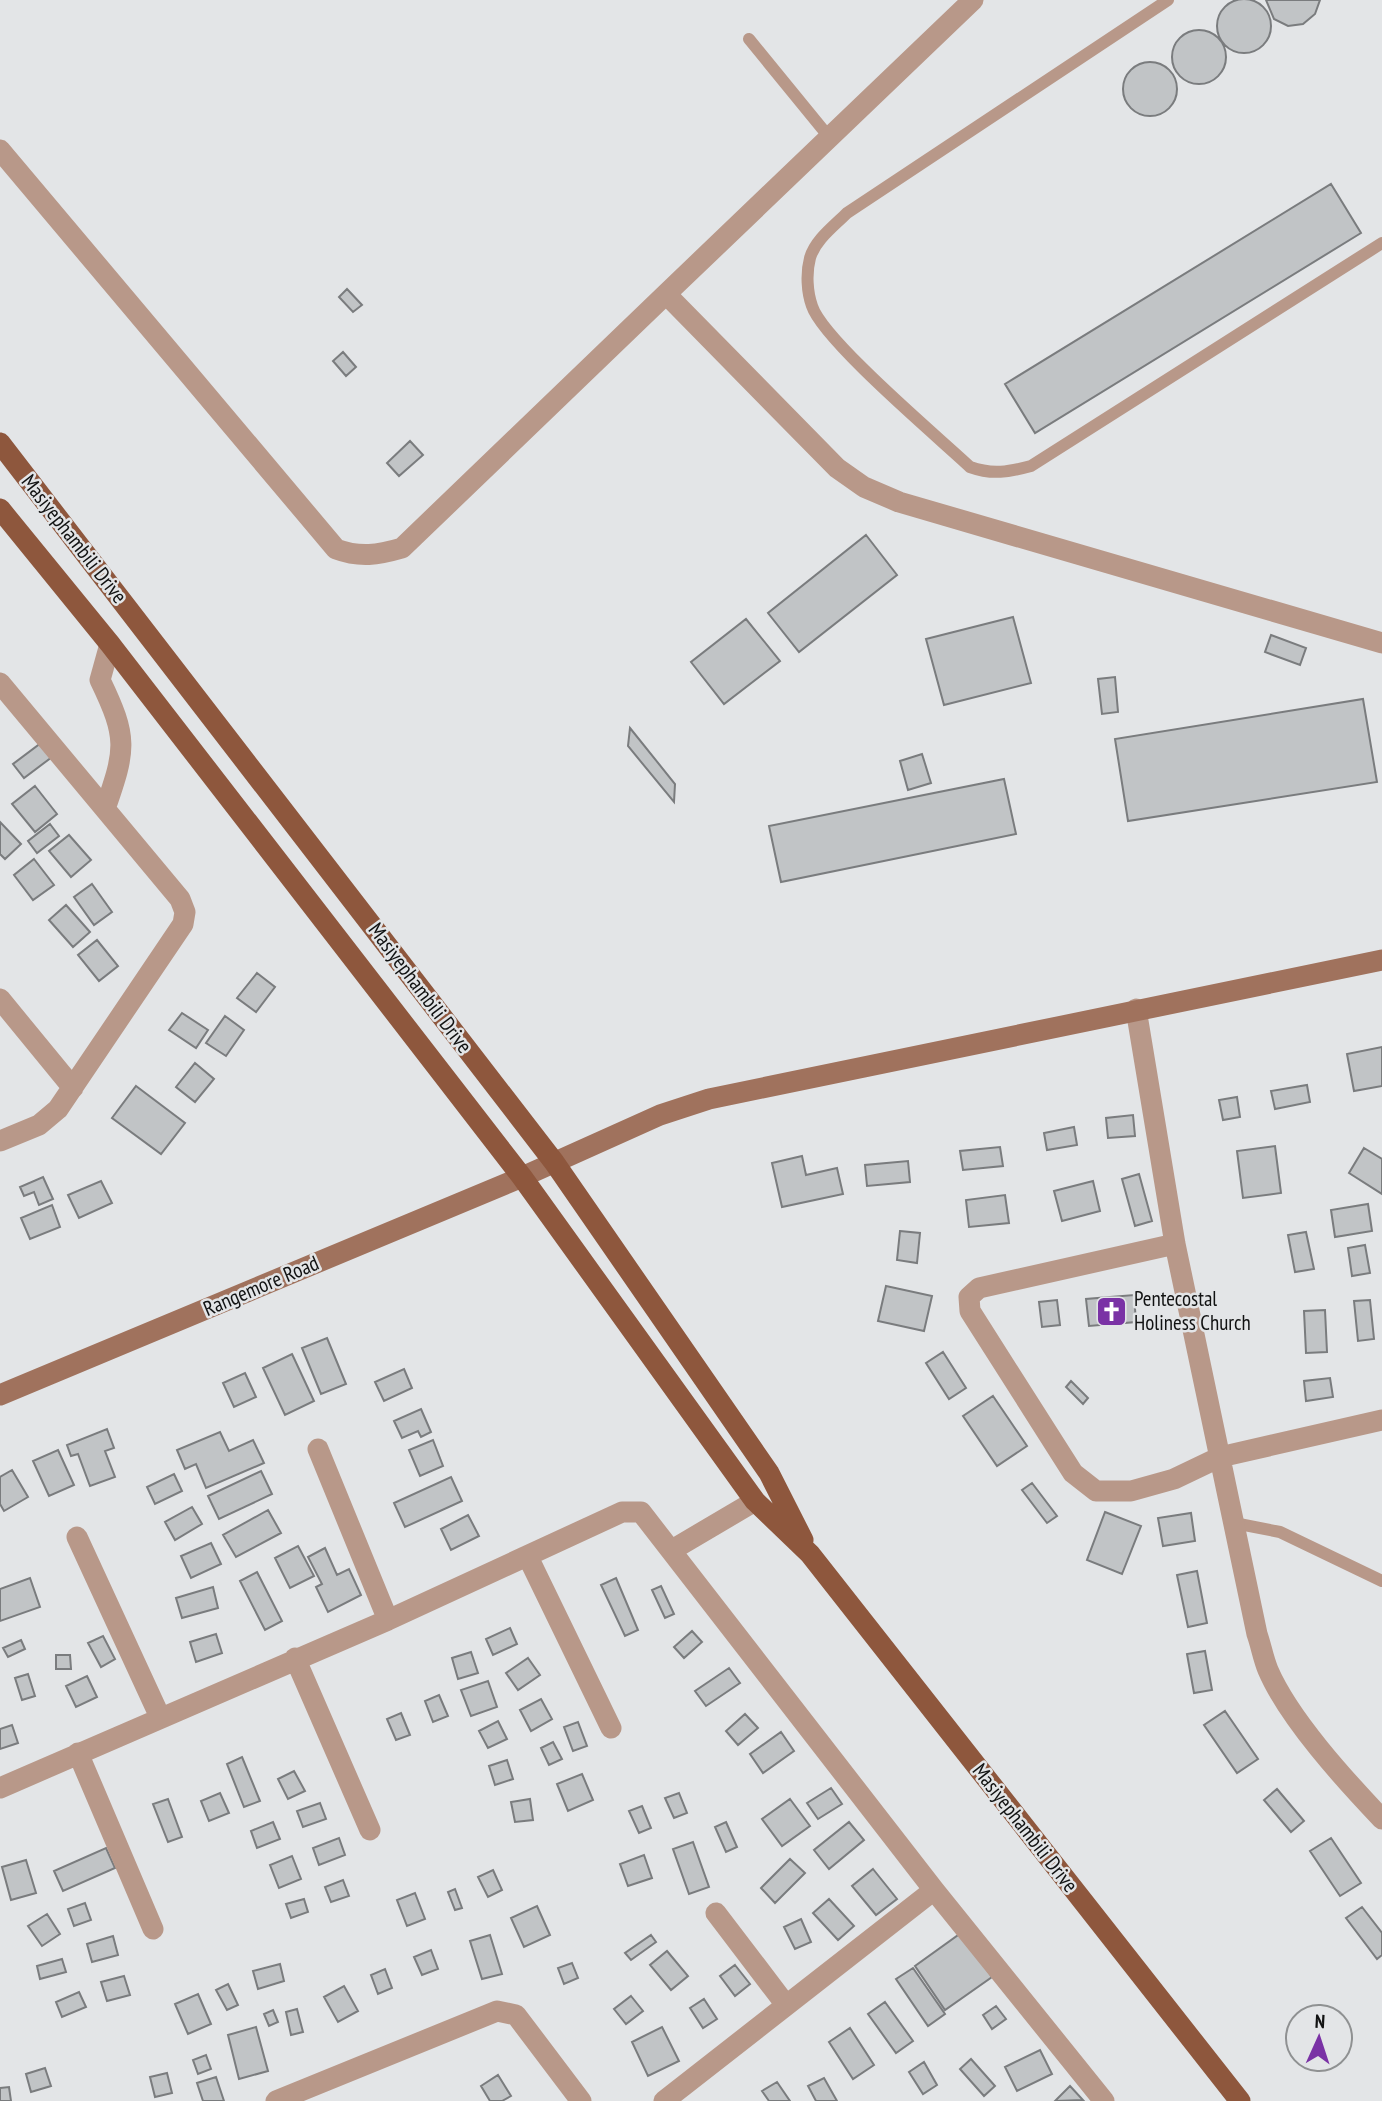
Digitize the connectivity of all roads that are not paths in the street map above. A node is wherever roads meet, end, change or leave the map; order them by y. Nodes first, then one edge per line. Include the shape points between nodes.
1 (972, 0) edge
2 (1168, 0) edge
3 (749, 39) dead end
4 (829, 137) junction
5 (0, 150) edge
6 (1382, 243) edge
7 (666, 294) junction
8 (0, 443) edge
9 (0, 509) edge
10 (1382, 643) edge
11 (110, 644) junction
12 (0, 682) edge
13 (105, 809) junction
14 (1382, 960) edge
15 (0, 999) edge
16 (1136, 1009) junction
17 (73, 1088) junction
18 (0, 1141) edge
19 (554, 1162) junction
20 (522, 1177) junction
21 (1175, 1244) junction
22 (0, 1395) edge
23 (1382, 1420) edge
24 (318, 1449) dead end
25 (1220, 1457) junction
26 (755, 1501) junction
27 (1234, 1523) junction
28 (77, 1537) dead end
29 (672, 1550) junction
30 (810, 1554) junction
31 (528, 1557) junction
32 (1382, 1581) edge
33 (388, 1620) junction
34 (295, 1658) junction
35 (160, 1717) junction
36 (611, 1728) dead end
37 (78, 1753) junction
38 (0, 1788) edge
39 (1382, 1819) edge
40 (370, 1830) dead end
41 (934, 1890) junction
42 (716, 1913) dead end
43 (153, 1929) dead end
44 (786, 2005) junction
45 (276, 2101) edge
46 (581, 2101) edge
47 (664, 2101) edge
48 (1104, 2101) edge
49 (1240, 2101) edge

1 - 4 street
2 - 6 lane via 847,213 819,241 810,256 812,308 832,337 970,467 1007,473 1031,466
3 - 4 lane
4 - 7 street
5 - 7 street via 336,549 353,555 375,556 402,548
7 - 10 street via 836,468 864,487 899,502
8 - 19 main road, Masiyephambili Drive
9 - 11 main road, Masiyephambili Drive
11 - 13 street via 100,680 118,716 123,740
11 - 20 main road, Masiyephambili Drive
12 - 13 street
13 - 17 street via 180,899 185,918
14 - 16 street, Rangemore Road
15 - 17 street
16 - 19 street, Rangemore Road via 709,1099 660,1115
16 - 21 street
17 - 18 street via 49,1118
19 - 20 street, Rangemore Road
19 - 30 main road, Masiyephambili Drive via 769,1473
20 - 22 street, Rangemore Road
20 - 26 main road, Masiyephambili Drive
21 - 25 street
21 - 25 street via 979,1288 969,1297 970,1311 1073,1472 1096,1491 1131,1490 1163,1482
23 - 25 street
24 - 33 street
25 - 27 street
26 - 29 street
26 - 30 main road, Masiyephambili Drive
27 - 32 lane via 1280,1532
27 - 39 street via 1268,1669 1284,1700
28 - 35 street
29 - 31 street via 641,1511 634,1510
29 - 41 street
30 - 49 main road, Masiyephambili Drive
31 - 33 street
31 - 36 street
33 - 34 street
34 - 35 street
34 - 40 street
35 - 37 street
37 - 38 street
37 - 43 street
41 - 44 street
41 - 48 street
42 - 44 street
44 - 47 street
45 - 46 street via 497,2011 516,2015

